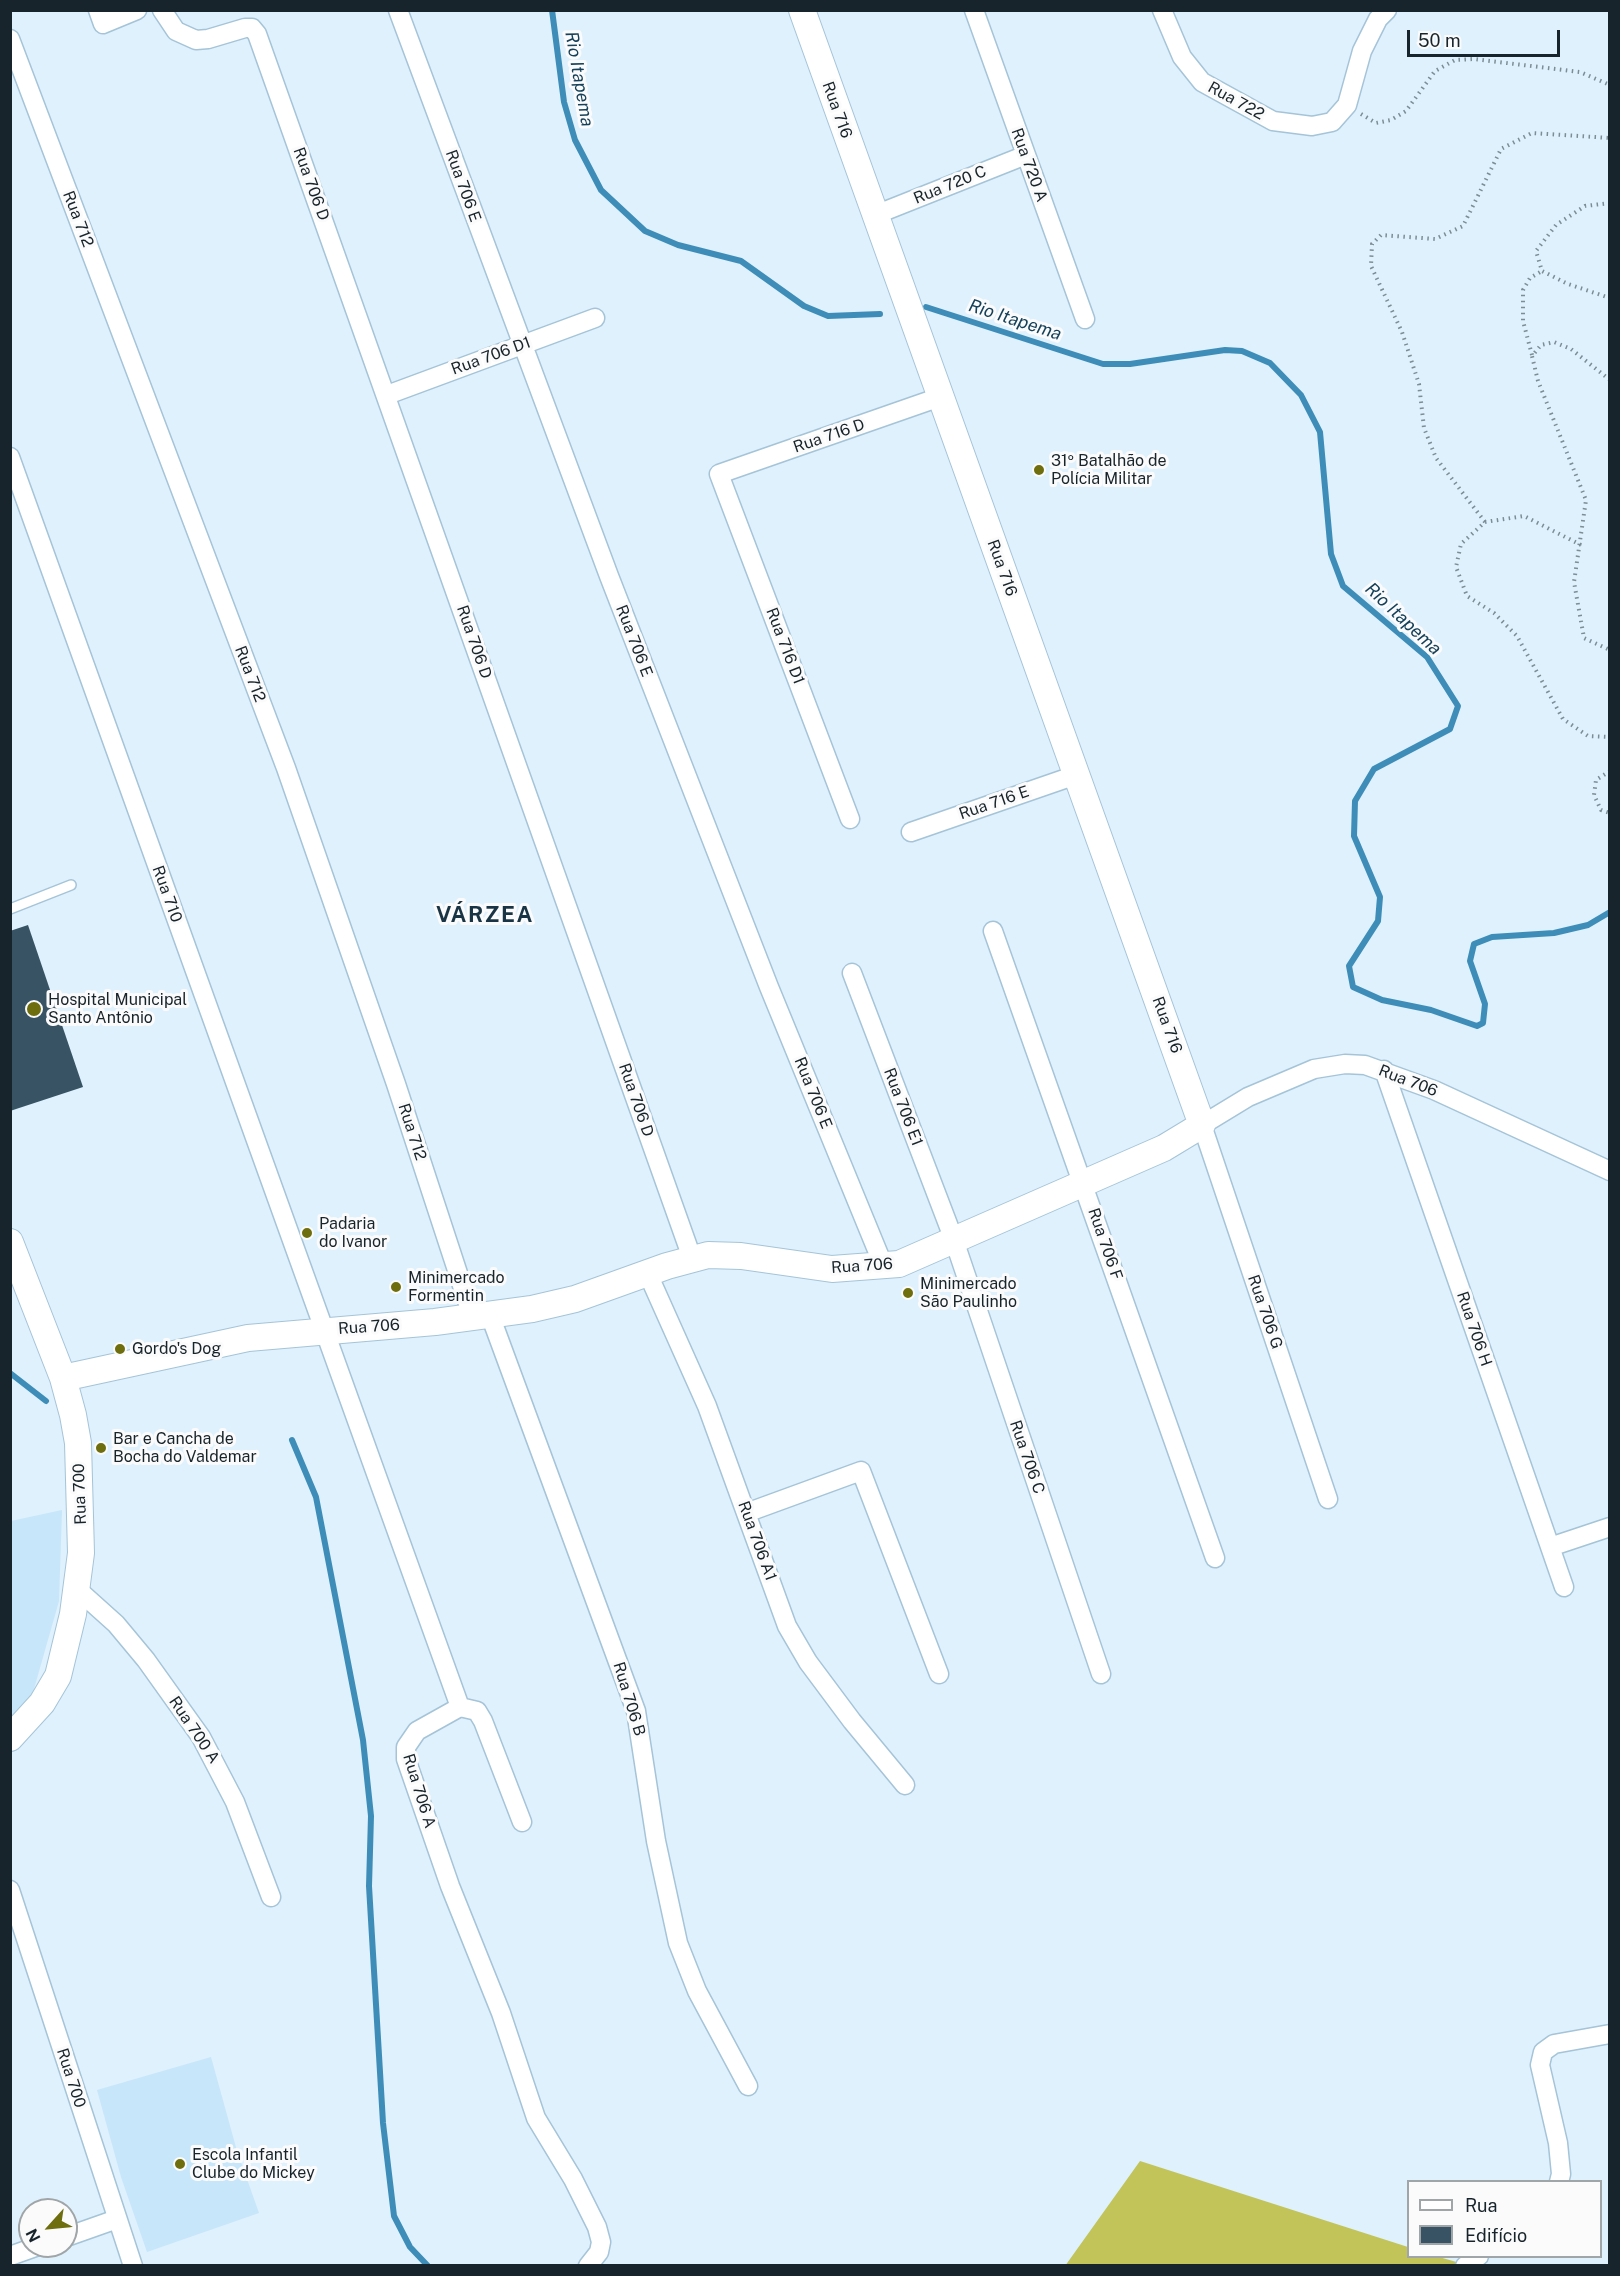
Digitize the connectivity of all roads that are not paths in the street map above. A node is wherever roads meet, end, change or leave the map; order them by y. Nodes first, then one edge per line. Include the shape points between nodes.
1 (98, 10) edge
2 (137, 10) edge
3 (162, 10) edge
4 (398, 10) edge
5 (802, 10) edge
6 (974, 10) edge
7 (1162, 10) edge
8 (1379, 13) edge
9 (10, 39) edge
10 (1026, 155) junction
11 (875, 215) junction
12 (594, 318) dead end
13 (1084, 320) dead end
14 (522, 345) junction
15 (387, 395) junction
16 (940, 397) junction
17 (10, 457) edge
18 (719, 474) joint
19 (1077, 775) junction
20 (850, 819) dead end
21 (911, 832) dead end
22 (70, 885) dead end
23 (10, 909) edge
24 (993, 930) dead end
25 (852, 973) dead end
26 (1384, 1070) junction
27 (1202, 1125) junction
28 (1610, 1171) edge
29 (1084, 1183) junction
30 (954, 1240) junction
31 (10, 1242) edge
32 (692, 1258) junction
33 (884, 1267) junction
34 (648, 1274) junction
35 (481, 1315) junction
36 (324, 1330) junction
37 (63, 1378) junction
38 (1328, 1499) dead end
39 (746, 1514) junction
40 (1610, 1527) edge
41 (1550, 1547) junction
42 (1215, 1558) dead end
43 (1564, 1587) dead end
44 (77, 1589) junction
45 (939, 1674) dead end
46 (1101, 1674) dead end
47 (460, 1707) junction
48 (10, 1738) edge
49 (905, 1785) dead end
50 (522, 1821) dead end
51 (10, 1890) edge
52 (271, 1897) dead end
53 (1610, 2034) edge
54 (748, 2086) dead end
55 (1559, 2180) edge
56 (117, 2219) junction
57 (78, 2233) edge
58 (134, 2265) edge
59 (589, 2265) edge

1 - 2 street via 104,24
3 - 15 street, Rua 706 D via 176,31 196,40 252,28 257,34
4 - 14 street, Rua 706 E
5 - 11 street, Rua 716
6 - 10 street, Rua 720 A
7 - 8 street, Rua 722 via 1182,57 1202,82 1273,121 1322,125 1339,117 1347,105 1362,51
9 - 35 street, Rua 712 via 286,768
10 - 11 street, Rua 720 C
10 - 13 street, Rua 720 A
11 - 16 street, Rua 716
12 - 14 street, Rua 706 D1
14 - 15 street, Rua 706 D1
14 - 33 street, Rua 706 E via 769,987
15 - 32 street, Rua 706 D
16 - 18 street, Rua 716 D
16 - 19 street, Rua 716
17 - 36 street, Rua 710
18 - 20 street, Rua 716 D1
19 - 21 street, Rua 716 E
19 - 27 street, Rua 716
22 - 23 lane
24 - 29 street, Rua 706 F
25 - 30 street, Rua 706 E1
26 - 27 street, Rua 706 via 1345,1064 1314,1069 1248,1097
26 - 28 street, Rua 706
26 - 41 street, Rua 706 H
27 - 29 street, Rua 706 via 1164,1149
27 - 38 street, Rua 706 G
29 - 30 street, Rua 706
29 - 42 street, Rua 706 F
30 - 33 street, Rua 706
30 - 46 street, Rua 706 C
31 - 37 street, Rua 700
32 - 33 street, Rua 706 via 723,1254 832,1269
32 - 34 street, Rua 706
34 - 35 street, Rua 706 via 553,1305
34 - 39 street, Rua 706 A1 via 707,1406
35 - 36 street, Rua 706
35 - 54 street, Rua 706 B via 636,1711 658,1852 678,1943 697,1992
36 - 37 street, Rua 706 via 249,1338
36 - 47 street
37 - 44 street, Rua 700 via 78,1443 81,1553
39 - 45 street via 861,1471
39 - 49 street, Rua 706 A1 via 796,1644
40 - 41 street
41 - 43 street, Rua 706 H
44 - 48 street, Rua 700 via 58,1676 42,1702
44 - 52 street, Rua 700 A via 116,1624 201,1737 235,1802
47 - 50 street via 477,1711 483,1721
47 - 59 street, Rua 706 A via 417,1731 409,1739 406,1759 536,2118 597,2227 599,2252
51 - 56 street, Rua 700
53 - 55 street via 1565,2041 1543,2052 1540,2065 1558,2143
56 - 57 street
56 - 58 street, Rua 700

